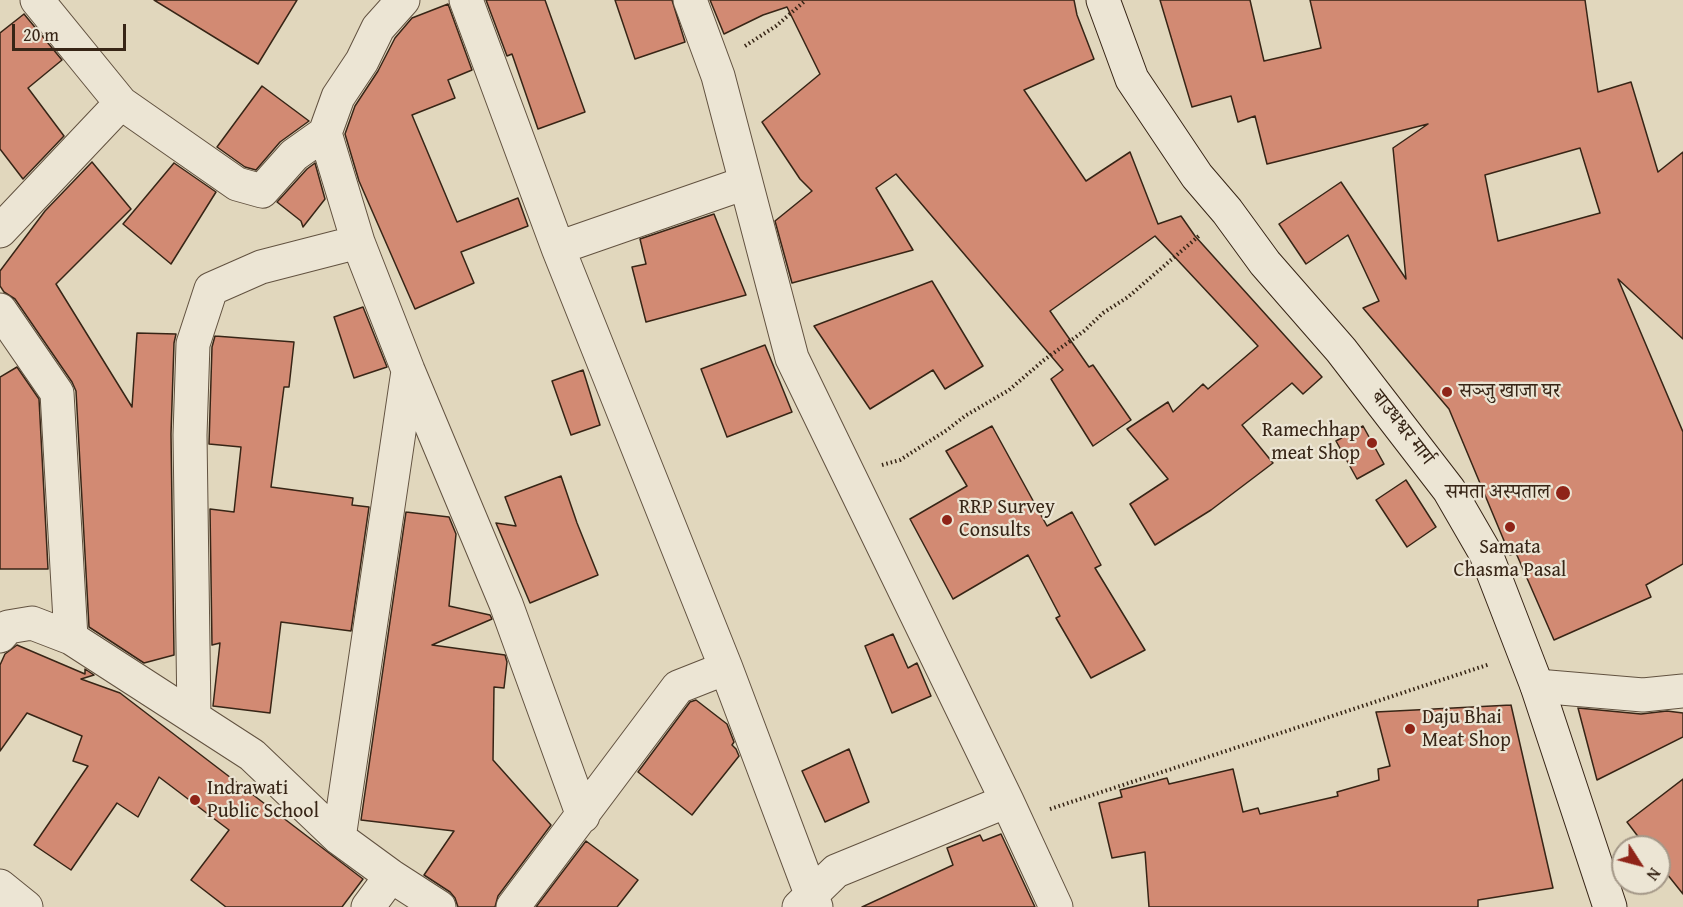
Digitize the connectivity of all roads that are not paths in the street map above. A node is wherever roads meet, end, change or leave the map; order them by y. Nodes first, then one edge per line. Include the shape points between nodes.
1 (37, 0) edge
2 (403, 0) edge
3 (466, 0) edge
4 (690, 0) edge
5 (1103, 0) edge
6 (121, 103) junction
7 (325, 133) junction
8 (745, 183) junction
9 (0, 231) edge
10 (358, 242) junction
11 (558, 248) junction
12 (0, 310) edge
13 (408, 370) junction
14 (0, 636) edge
15 (71, 638) junction
16 (726, 668) junction
17 (1537, 686) junction
18 (1683, 691) edge
19 (194, 717) junction
20 (1011, 811) junction
21 (583, 816) junction
22 (339, 838) junction
23 (391, 876) junction
24 (0, 886) edge
25 (809, 903) edge
26 (26, 907) edge
27 (368, 907) edge
28 (439, 907) edge
29 (513, 907) edge
30 (1056, 907) edge
31 (1610, 907) edge

1 - 6 street
2 - 7 street via 378,28 338,97
3 - 11 street
4 - 8 street via 718,76
5 - 17 street, बाउधश्वर मार्ग via 1132,80 1197,176 1265,263 1341,350 1449,490 1486,554
6 - 7 street via 237,184 262,191 294,155
6 - 9 street
7 - 10 street
8 - 11 street
8 - 20 street via 792,358
10 - 13 street
10 - 19 street via 261,267 211,290 193,344 190,435
11 - 16 street
12 - 15 street via 57,393
13 - 21 street via 506,604
13 - 22 street
14 - 15 street via 8,627 32,623
15 - 19 street
16 - 21 street via 678,687
16 - 25 street
17 - 18 street via 1643,695
17 - 31 street, बाउधश्वर मार्ग
19 - 22 street via 252,755
20 - 25 street via 836,871
20 - 30 street
21 - 29 street
22 - 23 street
23 - 27 street
23 - 28 street
24 - 26 street

